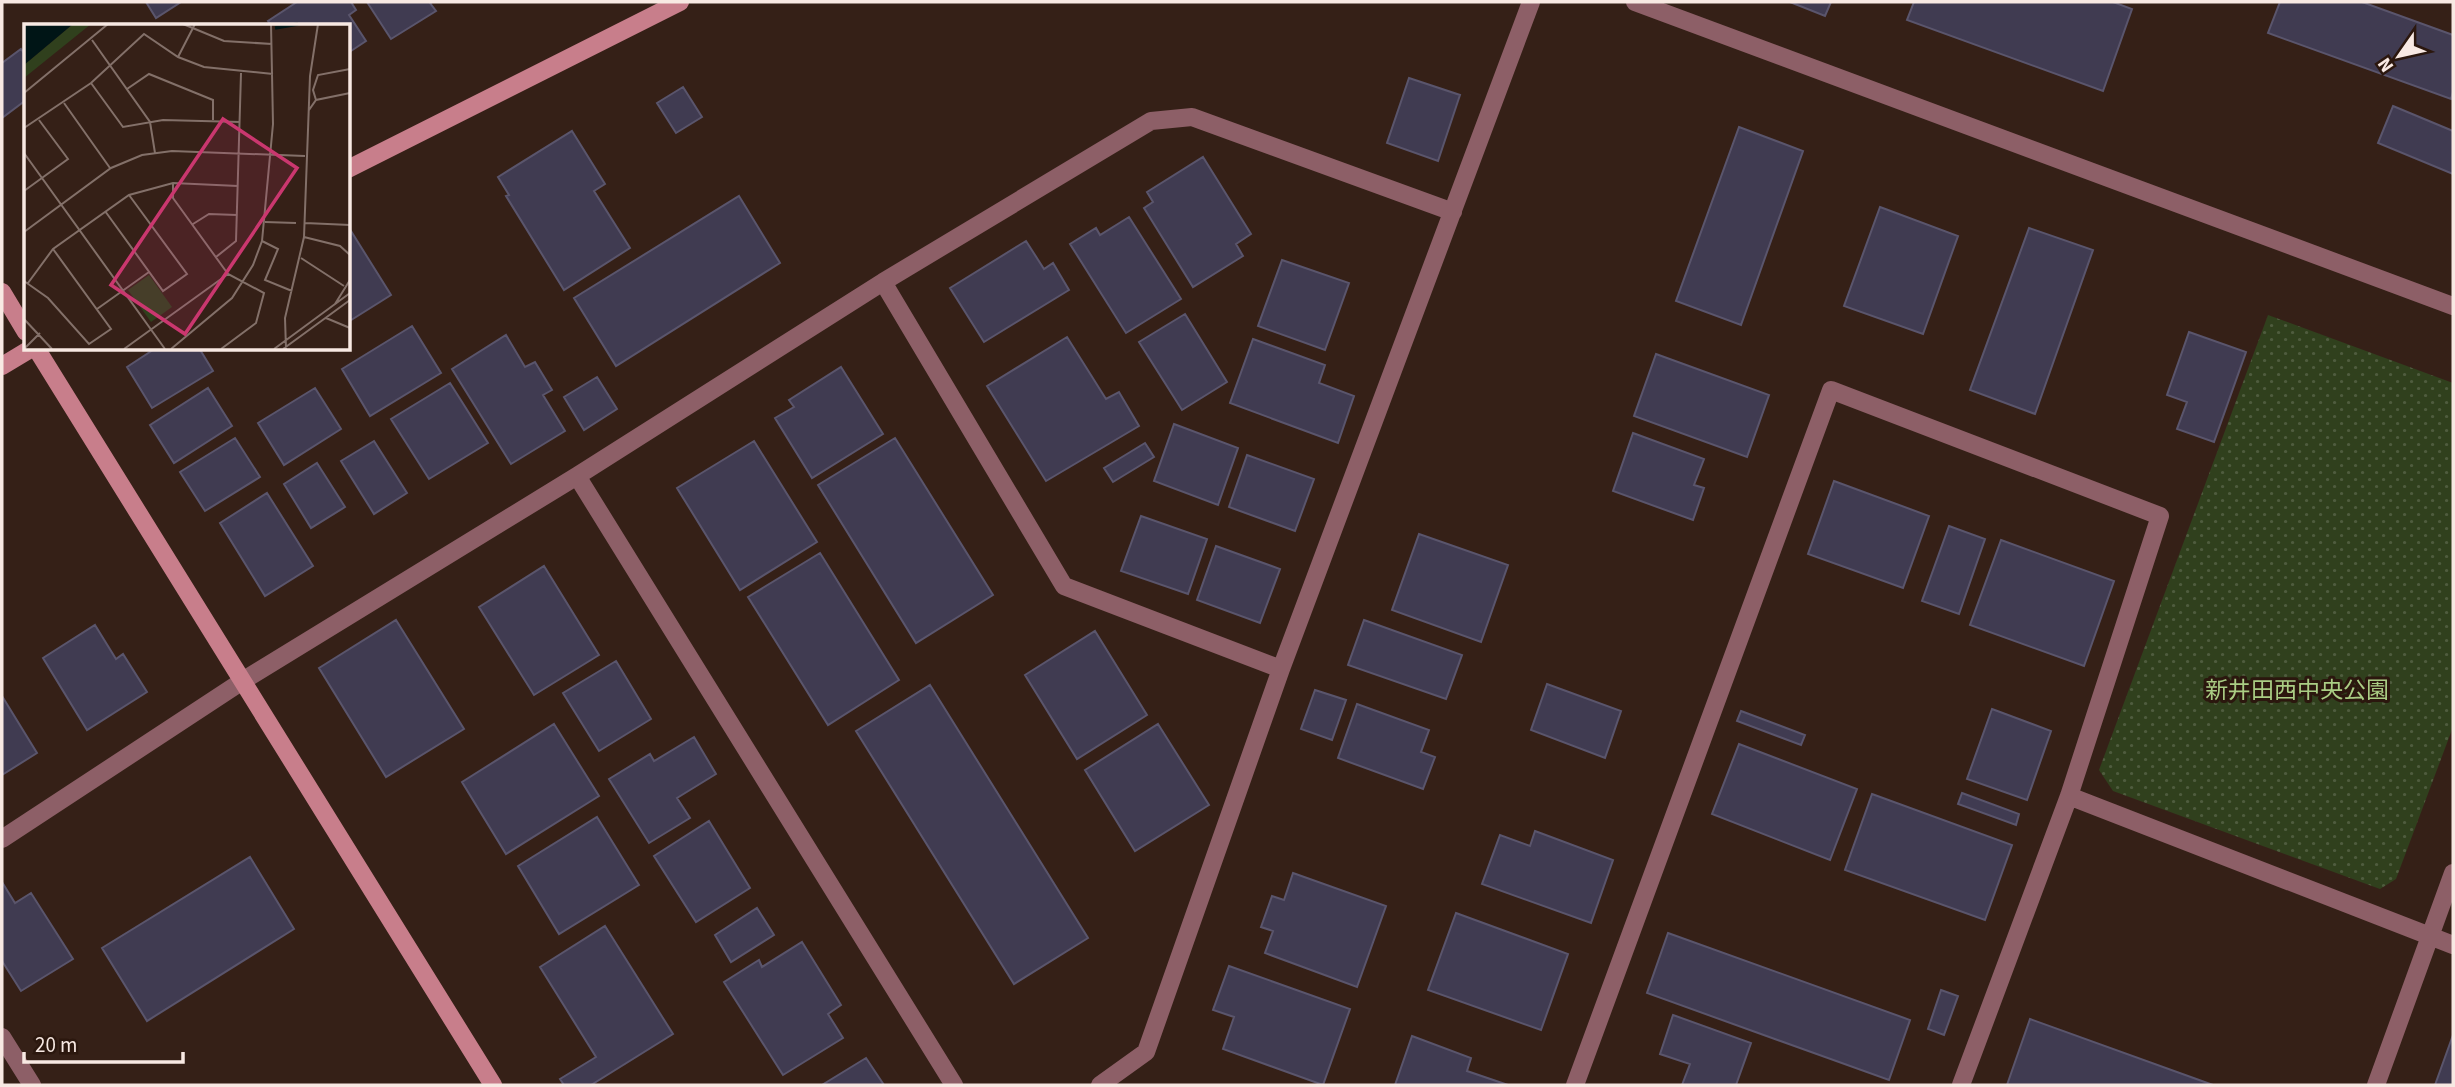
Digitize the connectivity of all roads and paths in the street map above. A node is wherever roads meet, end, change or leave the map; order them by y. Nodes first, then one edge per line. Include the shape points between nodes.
1 (680, 2) edge
2 (1531, 2) edge
3 (1635, 2) edge
4 (350, 168) edge
5 (1454, 212) junction
6 (883, 282) junction
7 (2, 292) edge
8 (2453, 306) edge
9 (24, 329) edge
10 (30, 350) edge
11 (35, 350) edge
12 (2, 366) edge
13 (577, 476) junction
14 (1281, 669) junction
15 (244, 680) junction
16 (2069, 796) junction
17 (2, 839) edge
18 (2453, 873) edge
19 (2430, 937) junction
20 (2453, 945) edge
21 (2, 1037) edge
22 (32, 1085) edge
23 (493, 1085) edge
24 (954, 1085) edge
25 (1100, 1085) edge
26 (1574, 1085) edge
27 (1961, 1085) edge
28 (2376, 1085) edge

1 - 4 street
2 - 5 street
3 - 8 street
5 - 6 street via 1192,117 1150,121
5 - 14 street
6 - 13 street
6 - 14 street via 1064,586
7 - 9 street
10 - 12 street
11 - 15 street
13 - 15 street
13 - 24 street
14 - 25 street via 1146,1052
15 - 17 street
15 - 23 street
16 - 19 street
16 - 26 street via 2160,516 1831,390
16 - 27 street
18 - 19 street
19 - 20 street
19 - 28 street
21 - 22 street

